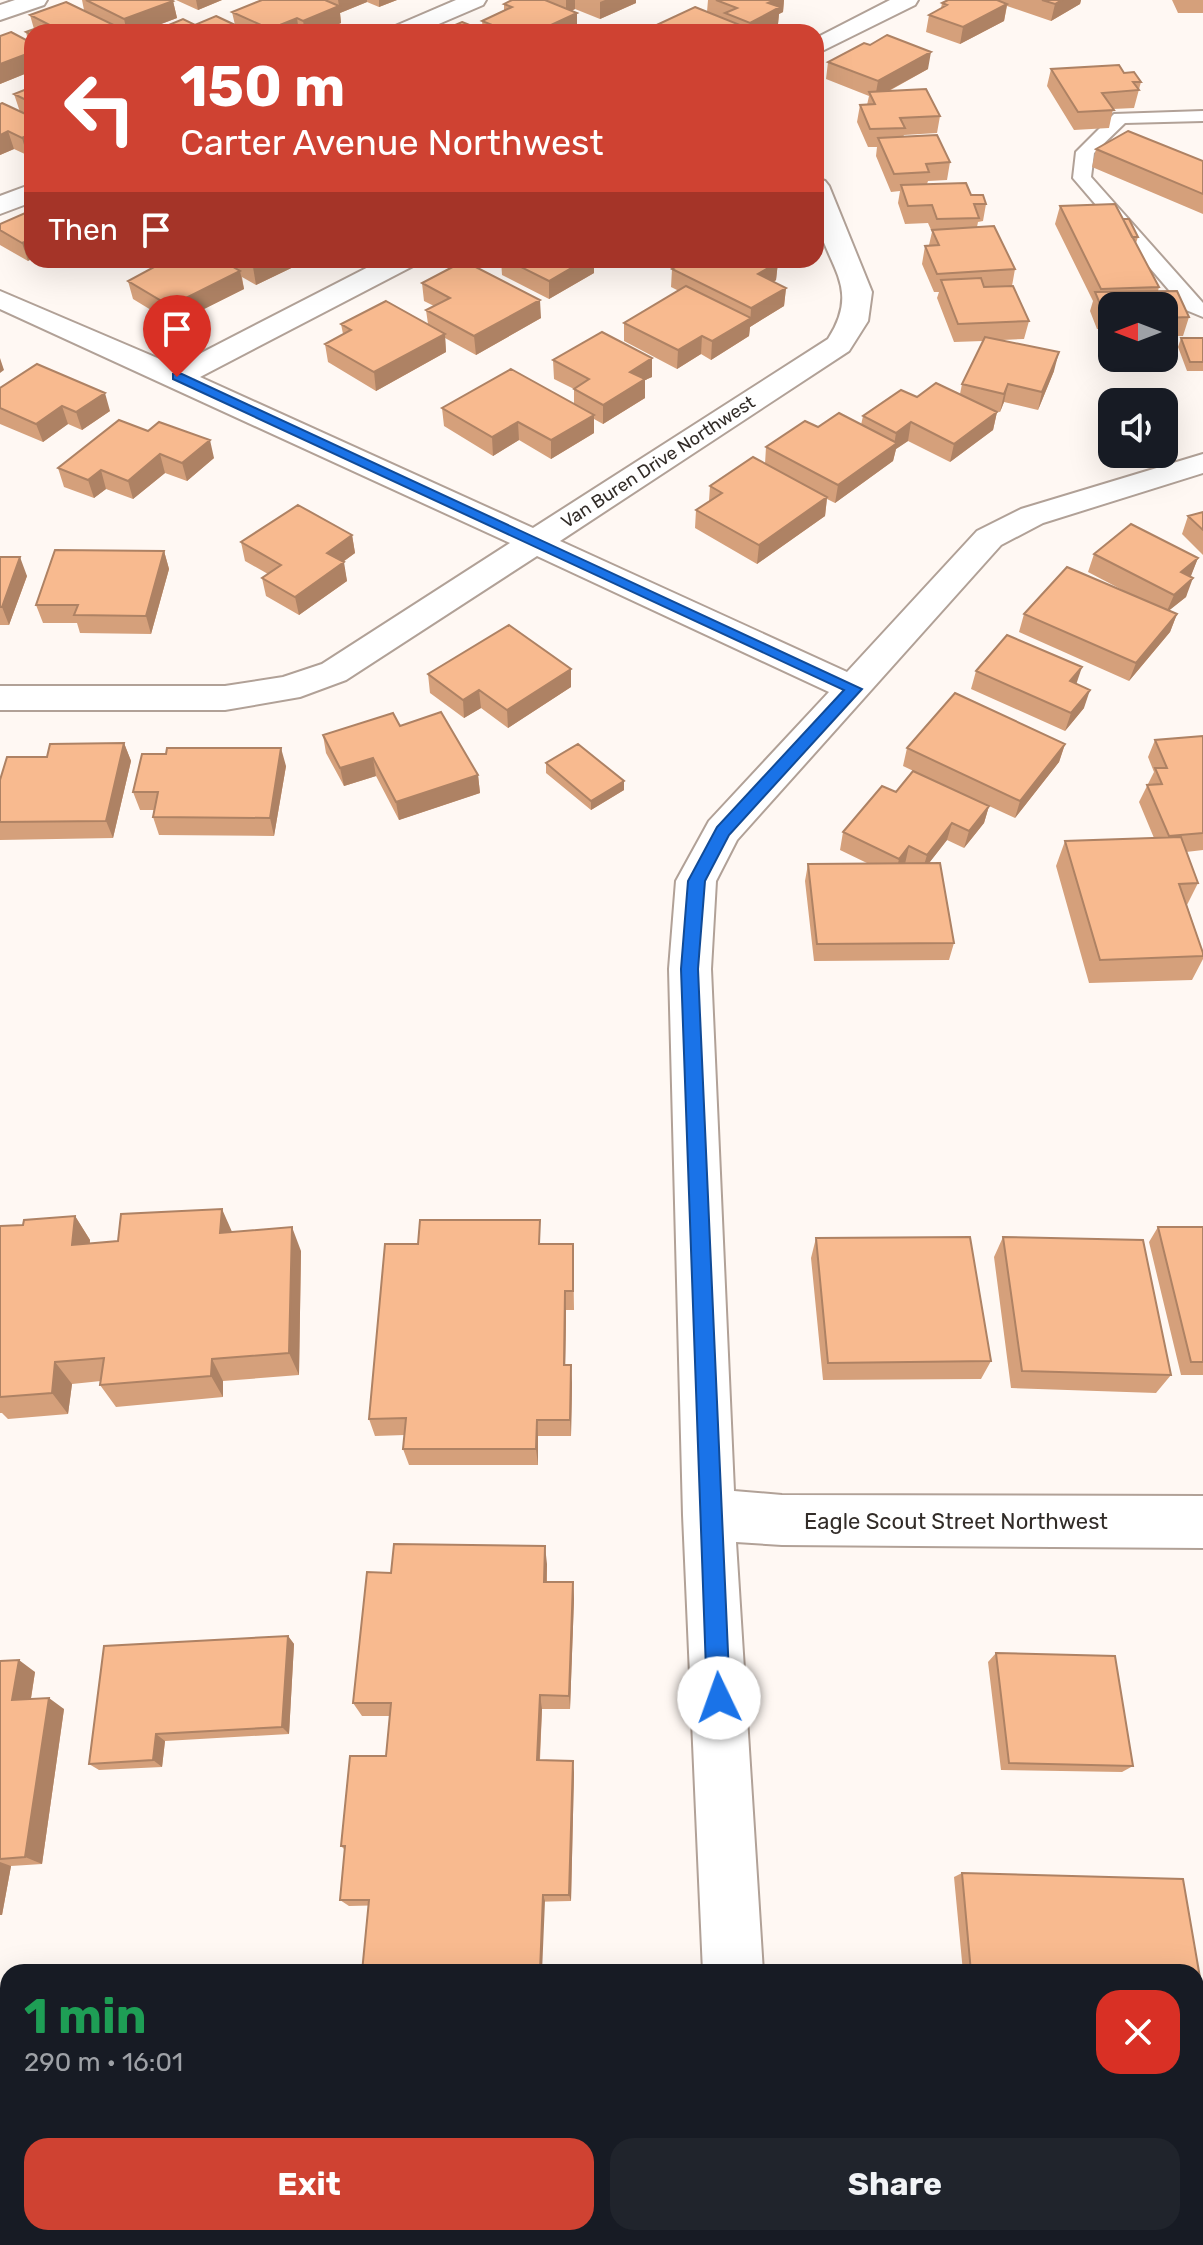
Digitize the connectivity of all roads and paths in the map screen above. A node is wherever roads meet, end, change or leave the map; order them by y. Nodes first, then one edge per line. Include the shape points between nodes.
1 (475, 0) edge
2 (907, 0) edge
3 (28, 1) edge
4 (850, 5) dead end
5 (0, 13) edge
6 (877, 15) junction
7 (420, 24) edge
8 (824, 43) edge
9 (1203, 116) edge
10 (24, 196) edge
11 (0, 206) edge
12 (824, 206) edge
13 (388, 268) edge
14 (0, 299) edge
15 (1203, 311) edge
16 (177, 377) junction
17 (1203, 463) edge
18 (534, 543) junction
19 (854, 689) junction
20 (0, 698) edge
21 (709, 1515) junction
22 (1203, 1522) edge
23 (733, 1964) edge

1 - 7 street
2 - 6 street
3 - 5 street
4 - 6 street
6 - 8 street
9 - 15 lane via 1120,118 1085,152 1082,178 1193,306
10 - 11 street
12 - 18 street, Van Buren Drive Northwest via 858,292 854,321 839,345
13 - 16 street
14 - 16 street
16 - 18 street
17 - 19 street via 1032,516 989,538
18 - 19 street
18 - 20 street, Van Buren Drive Northwest via 334,672 287,688 225,698
19 - 21 street via 723,831 696,881 690,969
21 - 22 street, Eagle Scout Street Northwest
21 - 23 street

